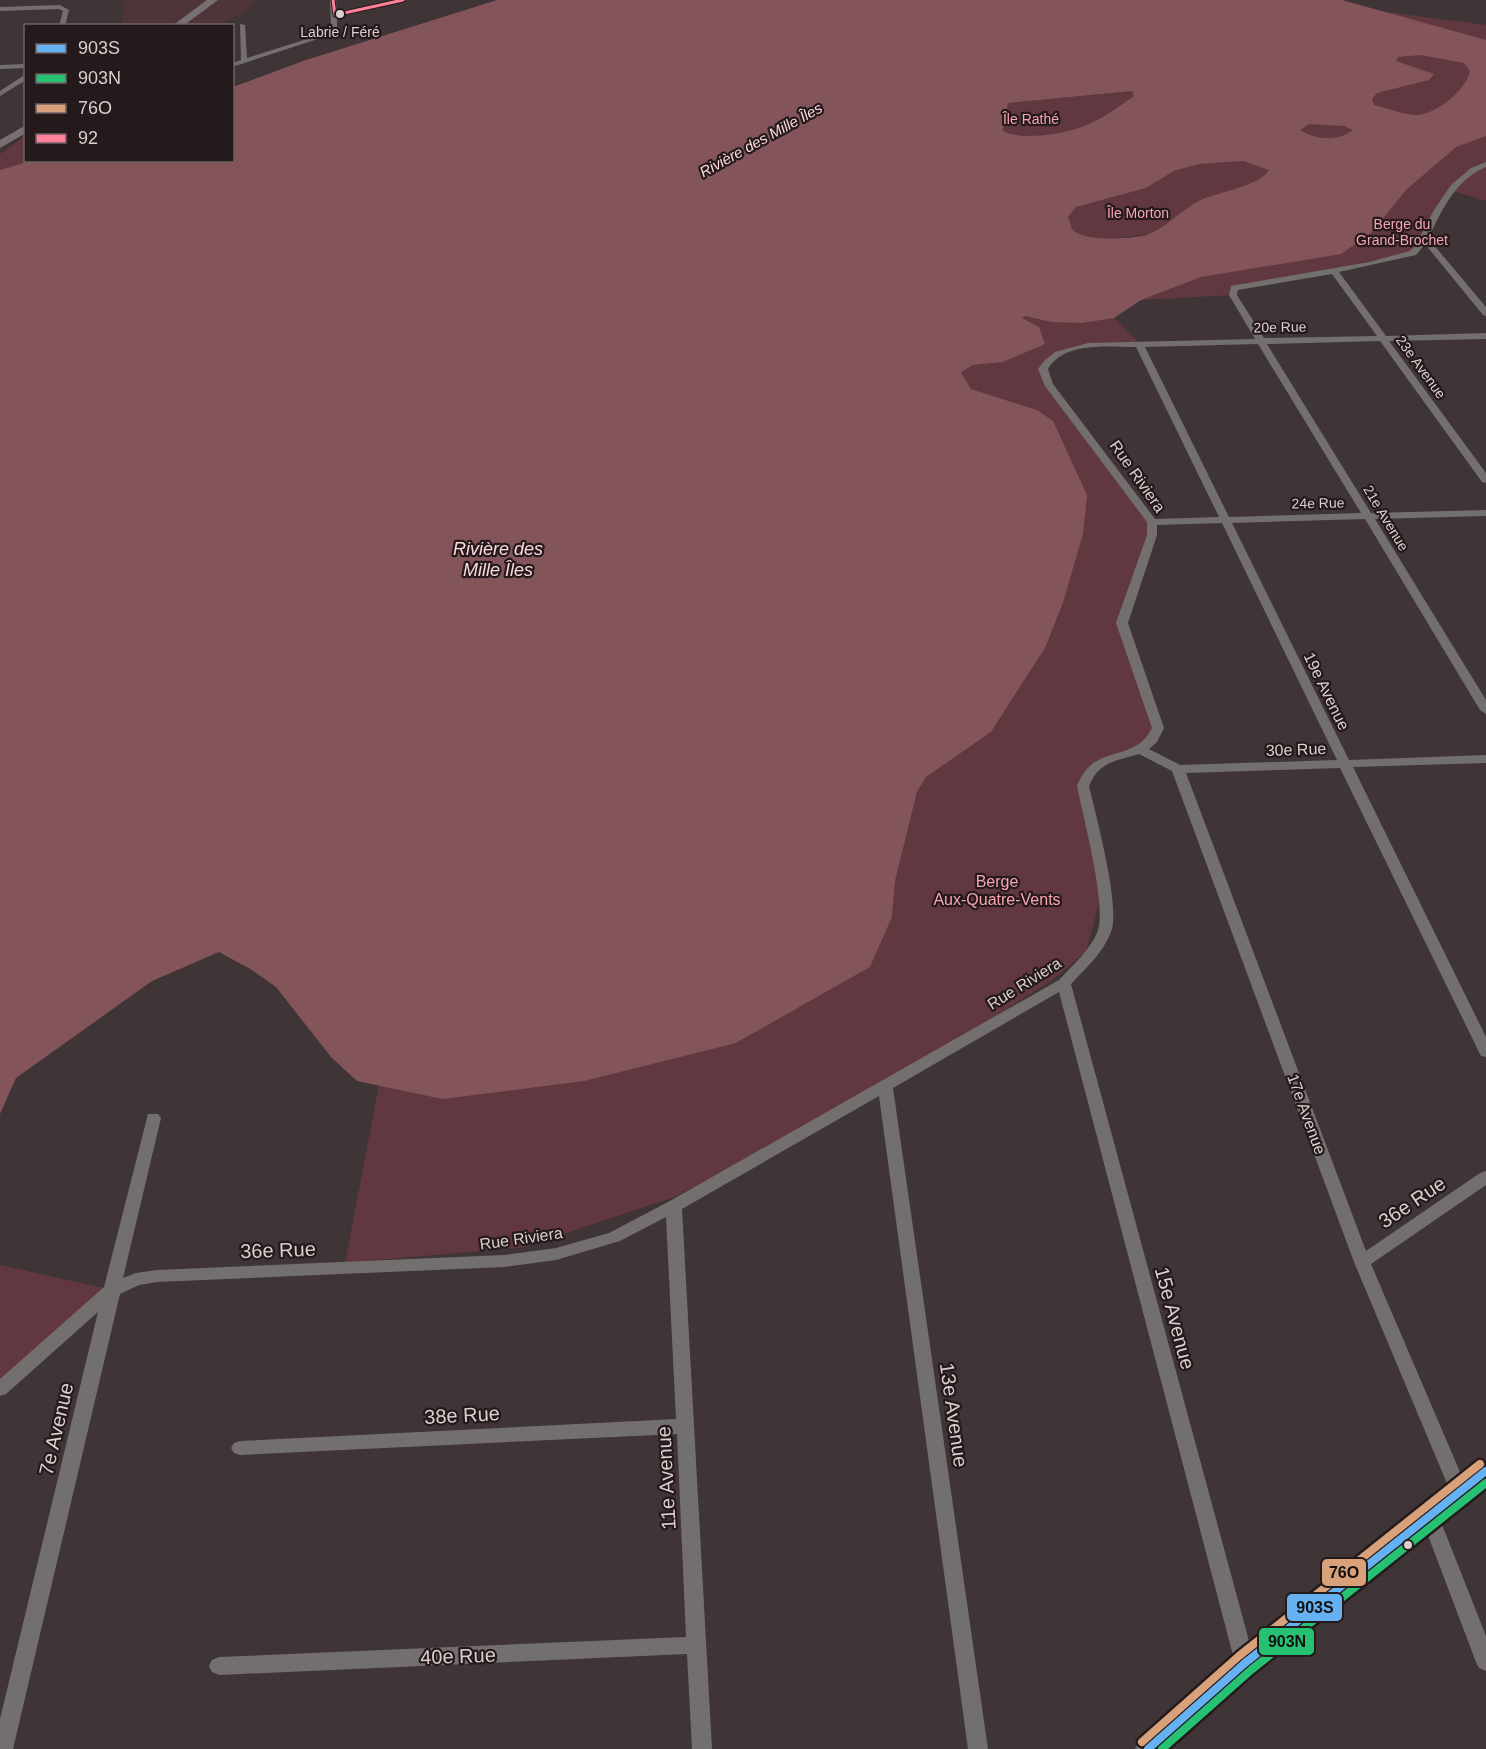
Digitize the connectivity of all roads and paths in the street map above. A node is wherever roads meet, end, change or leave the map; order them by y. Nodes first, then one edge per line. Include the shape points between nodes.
1 (213, 0) edge
2 (333, 0) edge
3 (403, 0) edge
4 (0, 9) edge
5 (335, 15) junction
6 (62, 24) edge
7 (179, 24) edge
8 (242, 25) dead end
9 (244, 61) junction
10 (234, 64) edge
11 (24, 66) edge
12 (0, 67) edge
13 (24, 77) edge
14 (0, 94) edge
15 (24, 129) edge
16 (0, 145) edge
17 (1486, 164) edge
18 (1424, 238) junction
19 (1334, 271) junction
20 (1486, 313) edge
21 (1486, 336) edge
22 (1383, 338) junction
23 (1261, 341) junction
24 (1139, 343) junction
25 (1075, 348) joint
26 (1486, 480) edge
27 (1486, 513) edge
28 (1368, 516) junction
29 (1225, 520) junction
30 (1152, 522) junction
31 (1486, 710) edge
32 (1141, 750) junction
33 (1486, 759) edge
34 (1344, 764) junction
35 (1178, 769) junction
36 (1064, 983) junction
37 (1486, 1052) edge
38 (885, 1087) junction
39 (153, 1119) dead end
40 (1486, 1177) edge
41 (674, 1206) junction
42 (1362, 1262) junction
43 (448, 1264) joint
44 (112, 1290) junction
45 (0, 1389) edge
46 (686, 1426) junction
47 (240, 1448) dead end
48 (1486, 1471) edge
49 (1460, 1493) junction
50 (1430, 1517) junction
51 (697, 1645) junction
52 (1486, 1662) edge
53 (1245, 1663) junction
54 (219, 1666) dead end
55 (3, 1749) edge
56 (702, 1749) edge
57 (978, 1749) edge
58 (1148, 1749) edge

1 - 7 main road
2 - 5 street
3 - 5 street
4 - 6 street via 60,7 66,10
5 - 9 street via 334,28 328,34
8 - 9 street
9 - 10 street
11 - 12 street
13 - 14 street
15 - 16 main road
17 - 18 street via 1471,168 1450,190
18 - 19 street via 1413,254
18 - 20 street
19 - 22 street, 23e Avenue
19 - 23 street via 1234,288 1233,295
21 - 22 street, 20e Rue
22 - 23 street, 20e Rue
22 - 26 street, 23e Avenue
23 - 24 street, 20e Rue
23 - 28 street, 21e Avenue
24 - 25 street, 20e Rue
24 - 29 street, 19e Avenue
25 - 30 street, Rue Riviera via 1046,361 1044,378
27 - 28 street, 24e Rue
28 - 29 street, 24e Rue
28 - 31 street, 21e Avenue
29 - 30 street, 24e Rue
29 - 34 street, 19e Avenue
30 - 32 street, Rue Riviera via 1152,535 1122,623 1158,728 1155,740
32 - 35 street
32 - 36 street, Rue Riviera via 1104,761 1088,773 1083,786 1108,908 1105,931 1093,952
33 - 34 street, 30e Rue
34 - 35 street, 30e Rue
34 - 37 street, 19e Avenue
35 - 42 street, 17e Avenue
36 - 38 street, Rue Riviera
36 - 53 street, 15e Avenue
38 - 41 street, Rue Riviera
38 - 57 street, 13e Avenue
39 - 44 street, 7e Avenue
40 - 42 street, 36e Rue
41 - 43 street, Rue Riviera via 614,1237 556,1254
41 - 46 street, 11e Avenue
42 - 49 street, 17e Avenue
43 - 44 street, 36e Rue via 157,1276 136,1279
44 - 45 street, 36e Rue
44 - 55 street, 7e Avenue
46 - 47 street, 38e Rue
46 - 51 street, 11e Avenue
48 - 49 street
49 - 50 street
50 - 52 street
50 - 53 street
51 - 54 street, 40e Rue
51 - 56 street, 11e Avenue
53 - 58 street

